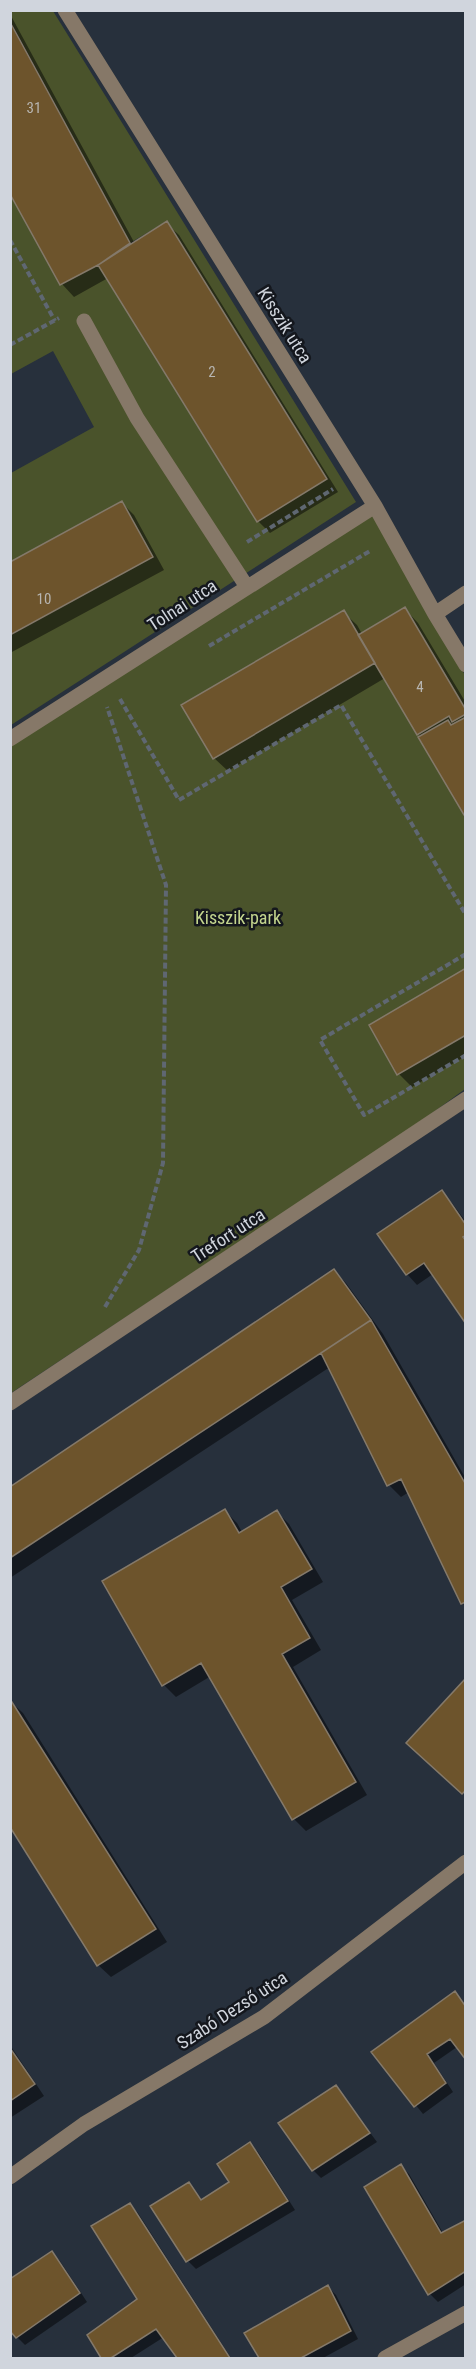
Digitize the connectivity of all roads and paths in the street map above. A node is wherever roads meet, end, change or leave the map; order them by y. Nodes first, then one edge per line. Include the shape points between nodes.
1 (65, 10) edge
2 (10, 240) edge
3 (55, 321) dead end
4 (84, 321) dead end
5 (338, 485) dead end
6 (375, 506) junction
7 (246, 543) dead end
8 (373, 549) dead end
9 (248, 586) junction
10 (465, 593) edge
11 (435, 614) junction
12 (207, 647) dead end
13 (465, 665) edge
14 (99, 681) junction
15 (129, 693) dead end
16 (10, 739) edge
17 (465, 915) edge
18 (465, 954) edge
19 (465, 1055) edge
20 (465, 1099) edge
21 (104, 1310) dead end
22 (10, 1403) edge
23 (465, 1862) edge
24 (10, 2177) edge
25 (465, 2313) edge
26 (385, 2358) edge

1 - 6 street, Kisszik utca
2 - 3 path
4 - 9 street via 137,418
5 - 7 path
6 - 9 street, Tolnai utca
6 - 11 street, Kisszik utca
8 - 12 path
9 - 14 street, Tolnai utca
10 - 11 street
11 - 13 street, Kisszik utca
14 - 16 street, Tolnai utca
14 - 21 path via 165,885 163,1162 139,1250
15 - 17 path via 119,699 179,800 341,705
18 - 19 path via 320,1040 364,1115
20 - 22 street, Trefort utca
23 - 24 street, Szabó Dezső utca via 264,2017 84,2124
25 - 26 street

